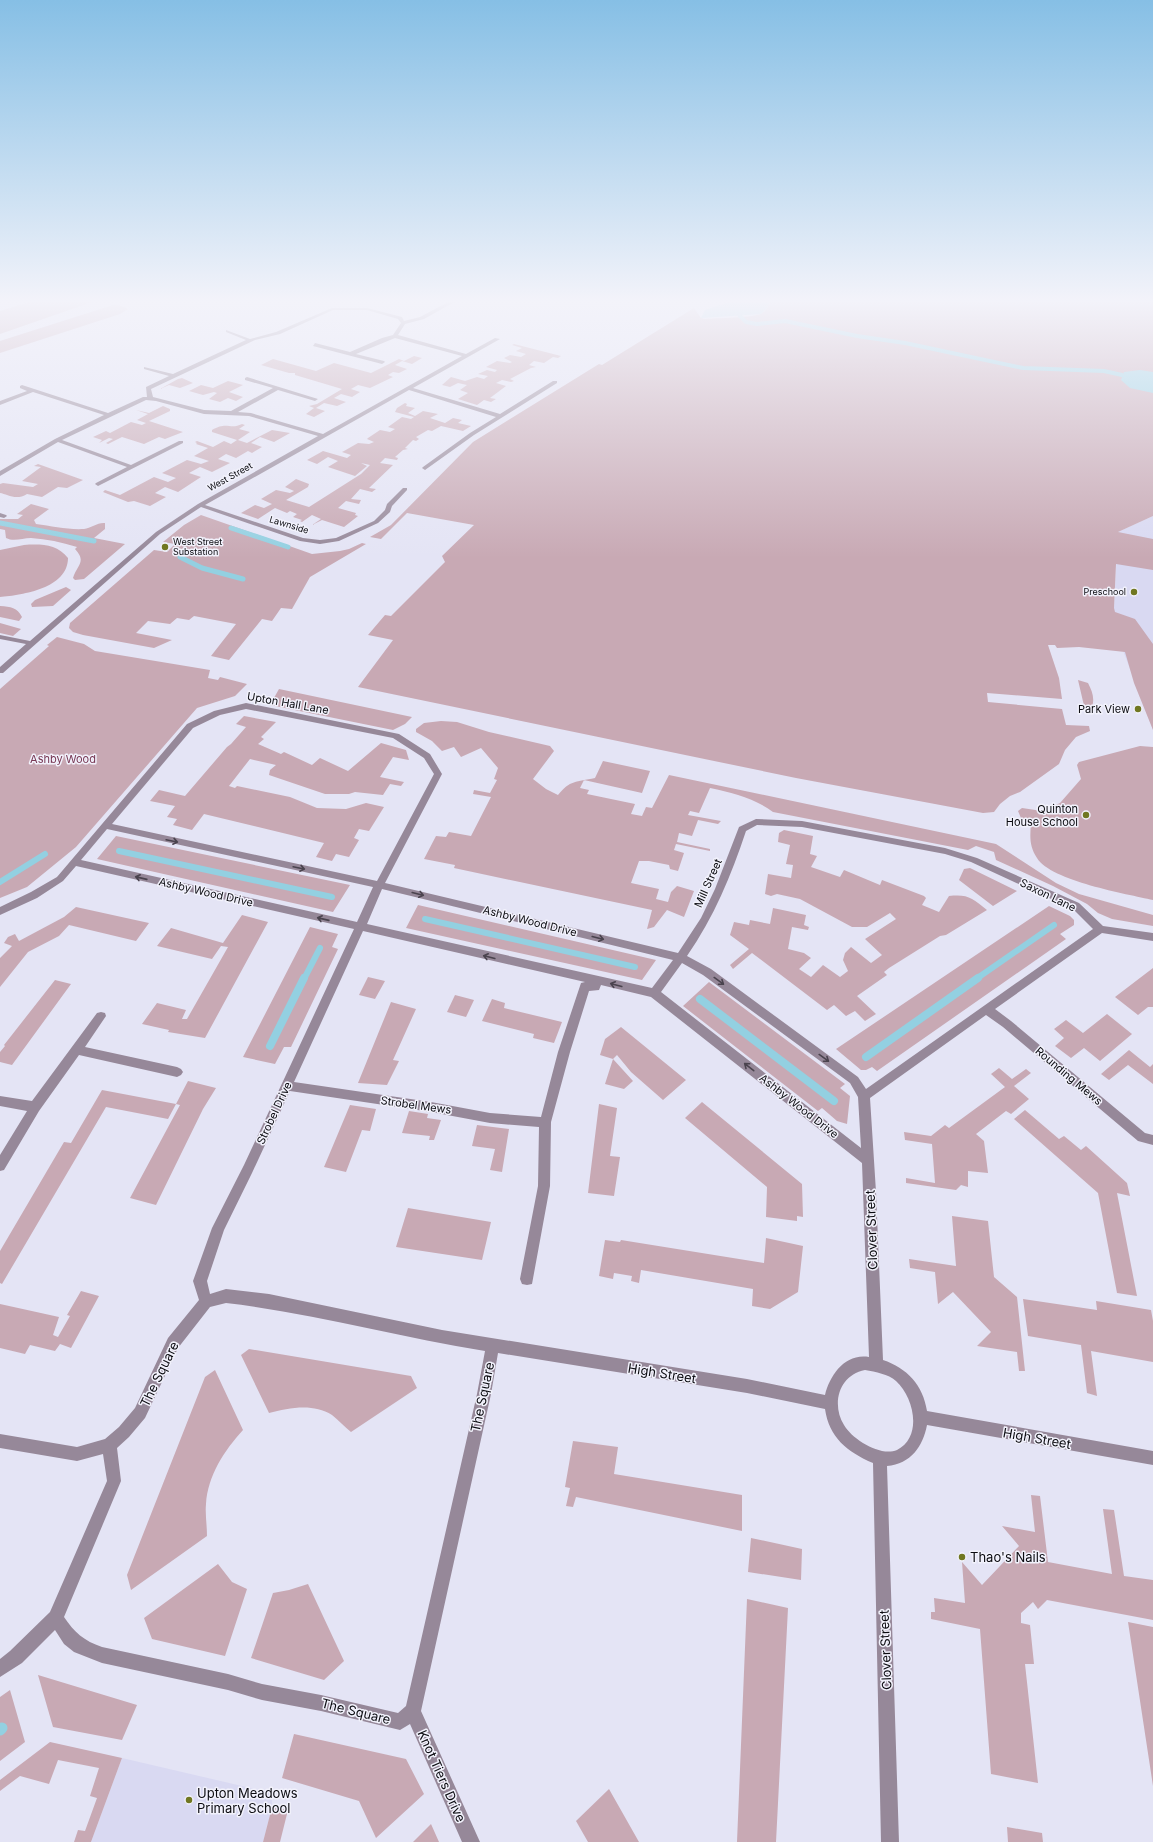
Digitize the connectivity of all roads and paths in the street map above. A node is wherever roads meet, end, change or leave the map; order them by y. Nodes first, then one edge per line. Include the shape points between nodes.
1 (152, 386) edge
2 (270, 386) edge
3 (411, 386) edge
4 (549, 386) edge
5 (22, 387) dead end
6 (277, 388) junction
7 (407, 388) junction
8 (31, 391) junction
9 (150, 398) junction
10 (315, 399) dead end
11 (0, 403) edge
12 (230, 414) junction
13 (108, 415) junction
14 (500, 416) junction
15 (323, 436) junction
16 (57, 440) junction
17 (181, 442) dead end
18 (132, 467) junction
19 (425, 468) dead end
20 (0, 474) edge
21 (98, 484) dead end
22 (405, 489) dead end
23 (200, 505) junction
24 (0, 637) edge
25 (31, 643) junction
26 (0, 671) edge
27 (756, 822) joint
28 (106, 826) junction
29 (74, 862) junction
30 (379, 886) junction
31 (0, 911) edge
32 (361, 926) junction
33 (1100, 929) junction
34 (1153, 937) edge
35 (681, 958) junction
36 (597, 980) junction
37 (654, 993) junction
38 (986, 1009) junction
39 (101, 1016) dead end
40 (76, 1050) junction
41 (177, 1072) dead end
42 (286, 1086) junction
43 (864, 1096) junction
44 (0, 1101) edge
45 (35, 1106) junction
46 (545, 1122) junction
47 (1153, 1140) edge
48 (868, 1160) junction
49 (0, 1166) edge
50 (527, 1279) dead end
51 (206, 1302) junction
52 (493, 1345) junction
53 (876, 1365) junction
54 (831, 1403) junction
55 (921, 1417) junction
56 (0, 1441) edge
57 (109, 1445) junction
58 (880, 1458) junction
59 (1153, 1458) edge
60 (56, 1618) junction
61 (0, 1669) edge
62 (413, 1711) junction
63 (471, 1842) edge
64 (890, 1842) edge

1 - 9 street via 148,388
2 - 6 street
3 - 7 street, West Street
4 - 14 street
5 - 8 street
6 - 10 street
6 - 12 street
7 - 14 street
7 - 15 street, West Street
8 - 11 street
8 - 13 street
9 - 12 street via 204,412
9 - 13 street via 139,400
12 - 15 street via 259,417
13 - 16 street
14 - 19 street
15 - 23 street, West Street
16 - 18 street
16 - 20 street
17 - 18 street
18 - 21 street
22 - 23 street, Lawnside via 376,522 337,540 320,542 302,540
23 - 25 street, West Street via 158,533
24 - 25 street
25 - 26 street, West Street
27 - 33 street, Saxon Lane via 802,824 945,851 974,860 1076,906
27 - 35 street, Mill Street via 742,829 723,883
28 - 29 street, Upton Hall Lane
28 -> 30 street, Ashby Wood Drive
28 - 30 street, Upton Hall Lane via 190,726 228,708 246,706 396,736 427,756 438,774
29 - 31 street, Upton Hall Lane via 60,879
32 -> 29 street, Ashby Wood Drive
30 - 32 street
30 -> 35 street, Ashby Wood Drive
36 -> 32 street, Ashby Wood Drive
32 - 42 street, Strobel Drive
33 - 34 street
33 - 38 street
35 - 37 street
35 -> 43 street, Ashby Wood Drive via 707,972 854,1080
37 -> 36 street, Ashby Wood Drive
36 - 46 street via 595,987 585,986
48 -> 37 street, Ashby Wood Drive
38 - 43 street
38 - 47 street, Rounding Mews via 1142,1137
39 - 40 street
40 - 41 street
40 - 45 street
42 - 46 street, Strobel Mews via 431,1106 490,1118
42 - 51 street, Strobel Drive via 218,1228 200,1281
43 - 48 street, Clover Street
44 - 45 street
45 - 49 street
46 - 50 street via 544,1186
48 - 53 street, Clover Street
51 - 52 street via 226,1296 269,1301
51 - 57 street, The Square via 173,1343 140,1413
52 - 54 street, High Street via 770,1389
52 - 62 street, The Square
53 - 54 street via 865,1363 852,1366 841,1375 834,1388
53 - 55 street via 902,1377 913,1390
54 - 58 street via 833,1418 840,1432 862,1451
55 - 58 street via 912,1446 903,1454 890,1459
55 - 59 street, High Street
56 - 57 street via 77,1454
57 - 60 street via 114,1481
58 - 64 street, Clover Street
60 - 61 street
60 - 62 street, The Square via 69,1638 82,1650 400,1722
62 - 63 street, Knot Tiers Drive

